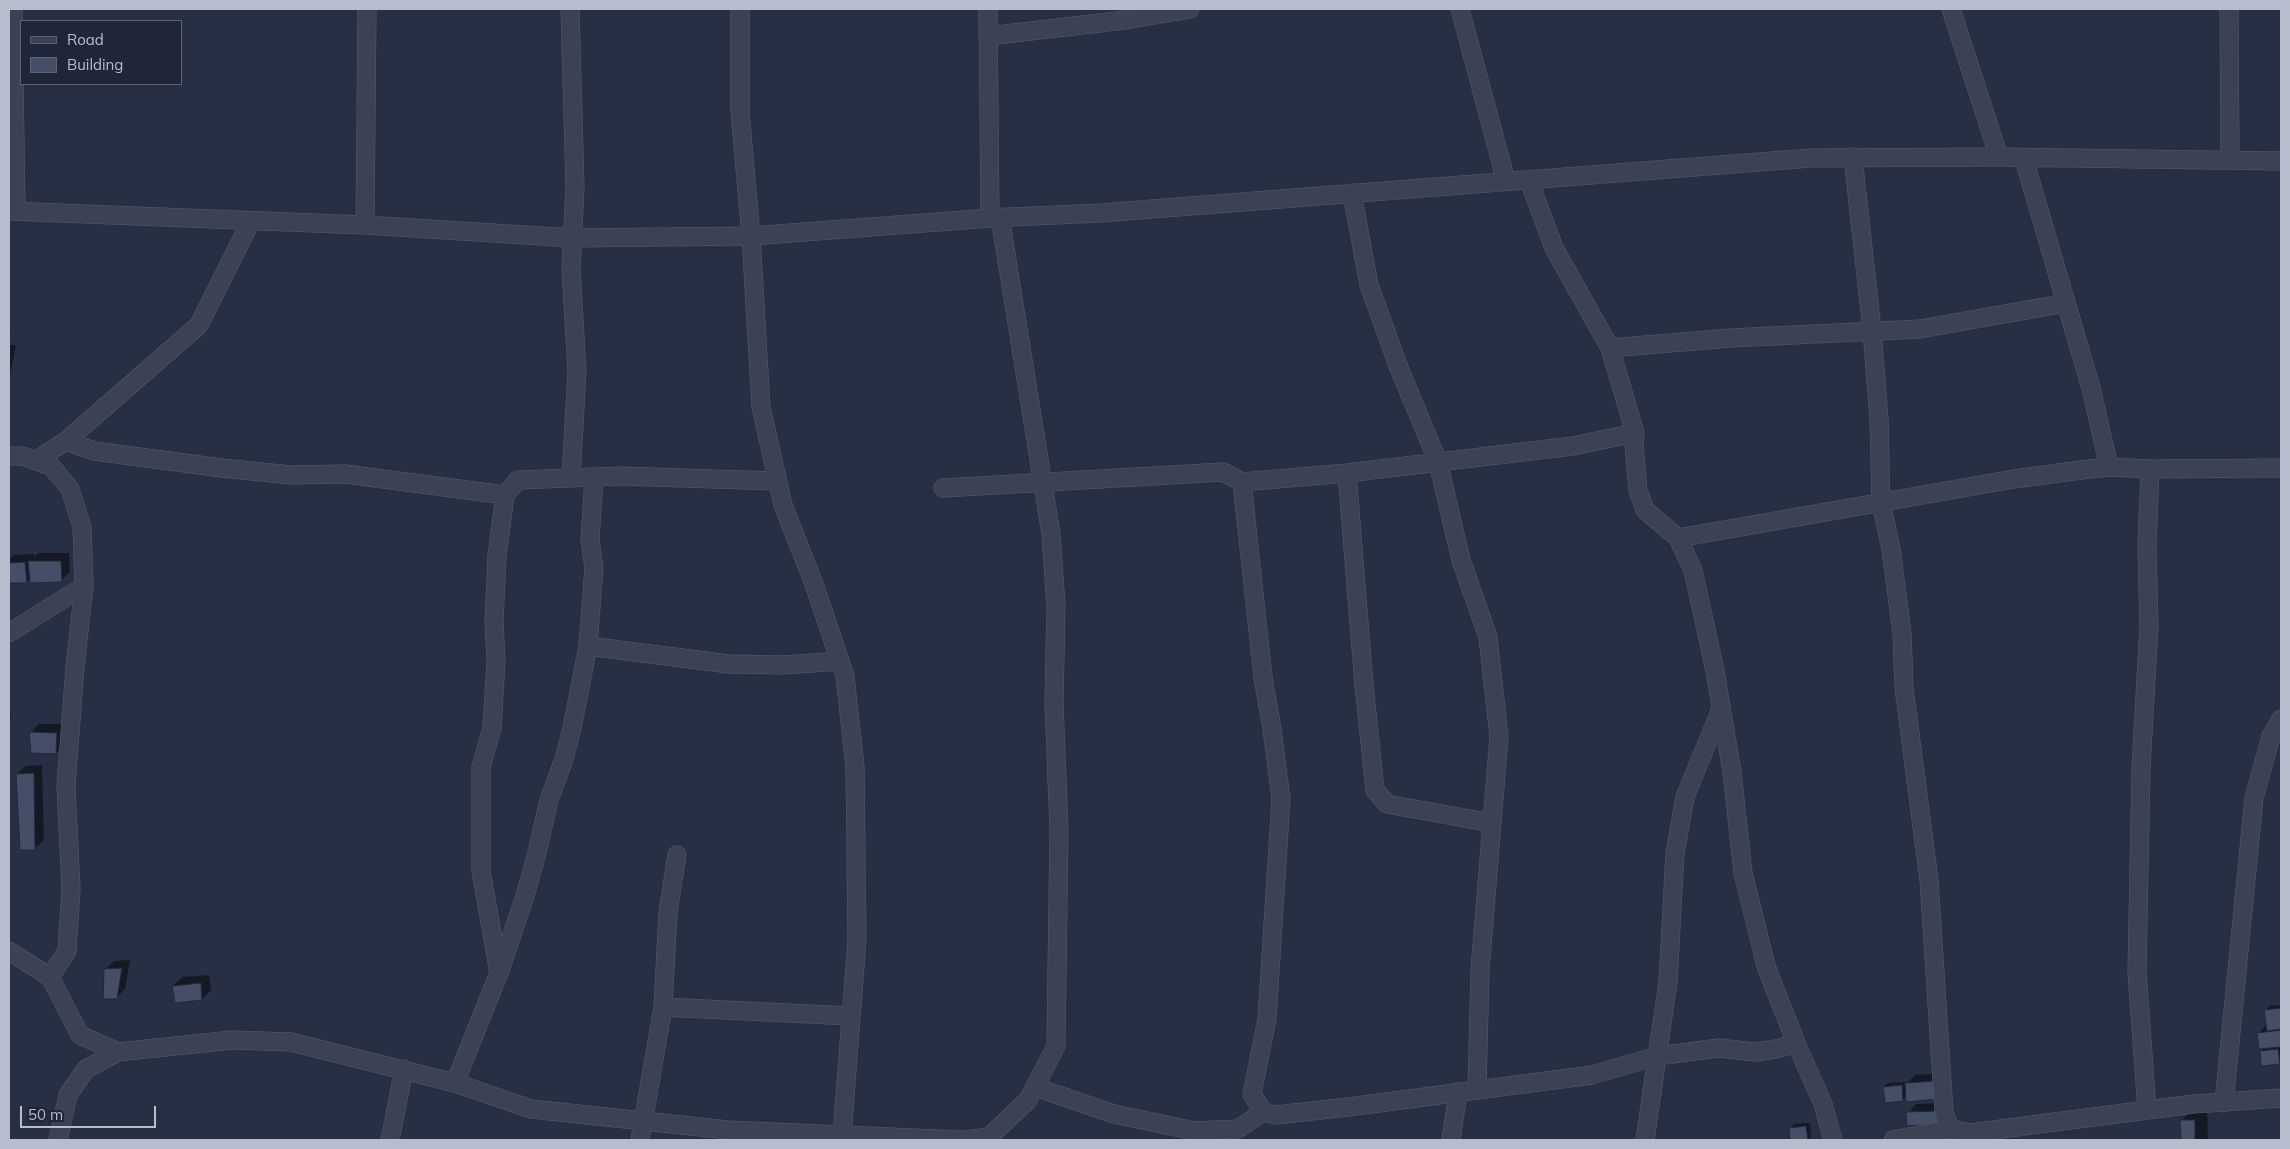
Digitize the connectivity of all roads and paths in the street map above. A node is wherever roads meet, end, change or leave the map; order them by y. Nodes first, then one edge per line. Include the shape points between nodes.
1 (13, 9) edge
2 (367, 9) edge
3 (570, 9) edge
4 (740, 9) edge
5 (988, 9) edge
6 (1190, 9) edge
7 (1460, 9) edge
8 (1951, 9) edge
9 (2229, 9) edge
10 (988, 36) junction
11 (1853, 157) junction
12 (1999, 157) junction
13 (2024, 158) junction
14 (2230, 160) junction
15 (2281, 162) edge
16 (1529, 180) junction
17 (1506, 181) junction
18 (1352, 193) junction
19 (12, 211) edge
20 (995, 218) junction
21 (251, 221) junction
22 (365, 225) junction
23 (751, 236) junction
24 (572, 238) junction
25 (2066, 303) junction
26 (1872, 330) junction
27 (1610, 348) junction
28 (1635, 433) junction
29 (66, 441) junction
30 (9, 456) edge
31 (35, 461) junction
32 (1438, 462) junction
33 (2108, 467) junction
34 (2281, 468) edge
35 (2150, 469) junction
36 (1347, 473) junction
37 (571, 478) junction
38 (594, 478) junction
39 (776, 480) junction
40 (1242, 482) junction
41 (1044, 483) junction
42 (943, 488) dead end
43 (505, 495) junction
44 (1881, 503) junction
45 (1678, 538) junction
46 (84, 586) junction
47 (9, 632) edge
48 (588, 646) junction
49 (840, 661) junction
50 (1722, 709) junction
51 (2281, 719) edge
52 (1492, 823) junction
53 (677, 855) dead end
54 (9, 951) edge
55 (499, 973) junction
56 (50, 977) junction
57 (663, 1007) junction
58 (851, 1016) junction
59 (1796, 1043) junction
60 (118, 1052) junction
61 (1657, 1056) junction
62 (404, 1069) junction
63 (455, 1083) junction
64 (1035, 1087) junction
65 (1477, 1089) junction
66 (1458, 1092) junction
67 (2281, 1098) edge
68 (2224, 1103) junction
69 (2147, 1110) junction
70 (1263, 1112) junction
71 (643, 1121) junction
72 (1950, 1129) junction
73 (842, 1134) junction
74 (1239, 1134) edge
75 (988, 1139) edge
76 (58, 1140) edge
77 (390, 1140) edge
78 (640, 1140) edge
79 (960, 1140) edge
80 (965, 1140) edge
81 (1451, 1140) edge
82 (1645, 1140) edge
83 (1833, 1140) edge
84 (1894, 1140) edge

1 - 19 street
2 - 22 street
3 - 24 street via 575,187
4 - 23 street via 740,112
5 - 10 street
6 - 10 street
7 - 17 street
8 - 12 street
9 - 14 street
10 - 20 street
11 - 12 street
11 - 16 street
11 - 26 street
12 - 13 street
13 - 14 street
13 - 25 street
14 - 15 street
16 - 17 street
16 - 27 street via 1554,248
17 - 18 street
18 - 20 street
18 - 32 street via 1369,285
19 - 21 street
20 - 23 street
20 - 41 street
21 - 22 street
21 - 29 street via 199,325
22 - 24 street
23 - 24 street
23 - 39 street via 761,407
24 - 37 street via 570,269 577,371
25 - 26 street via 1920,329
25 - 33 street via 2091,388
26 - 27 street
26 - 44 street
27 - 28 street
28 - 32 street via 1574,446
28 - 45 street via 1638,490 1645,510
29 - 31 street
29 - 43 street via 94,451 222,468 291,476 345,474
30 - 31 street
31 - 46 street via 51,466 70,489 82,527
32 - 36 street
32 - 52 street via 1461,560 1488,638 1499,737
33 - 35 street
33 - 44 street
34 - 35 street
35 - 69 street via 2147,545 2149,626 2141,768 2137,972
36 - 40 street
36 - 52 street via 1375,790 1387,804
37 - 38 street
37 - 43 street via 518,480
38 - 39 street
38 - 48 street via 590,540 594,568
39 - 49 street
40 - 41 street via 1223,472
40 - 70 street via 1263,677 1281,799 1266,1019 1252,1094
41 - 42 street
41 - 64 street via 1052,534 1056,606 1054,703 1059,918 1056,1046
43 - 55 street via 496,556 492,728 481,767 481,871
44 - 45 street
44 - 72 street via 1891,549 1902,633 1904,688 1929,880 1944,1112
45 - 50 street via 1693,570
46 - 47 street
46 - 56 street via 66,786 71,889 67,951
48 - 49 street via 729,664
48 - 55 street via 564,759
49 - 58 street via 845,676 855,767 857,940
50 - 59 street via 1743,873 1766,966
50 - 61 street via 1685,797 1675,853 1668,982
51 - 68 street via 2271,736 2254,798
52 - 65 street via 1480,970
53 - 57 street via 668,912
54 - 56 street
55 - 63 street
56 - 60 street via 80,1036
57 - 58 street
57 - 71 street
58 - 73 street
59 - 61 street via 1755,1052 1719,1048
59 - 83 street via 1824,1104
60 - 62 street via 232,1040 290,1042
60 - 76 street via 86,1069 72,1088
61 - 65 street via 1592,1075
61 - 82 street
62 - 63 street
62 - 77 street
63 - 71 street via 531,1109
64 - 74 street via 1114,1114 1195,1131
64 - 75 street via 1028,1100
65 - 66 street
66 - 70 street via 1276,1115
66 - 81 street
67 - 68 street
68 - 69 street
69 - 72 street via 1970,1133
70 - 74 street
71 - 73 street via 728,1130
71 - 78 street
72 - 84 street
73 - 79 street
75 - 80 street

